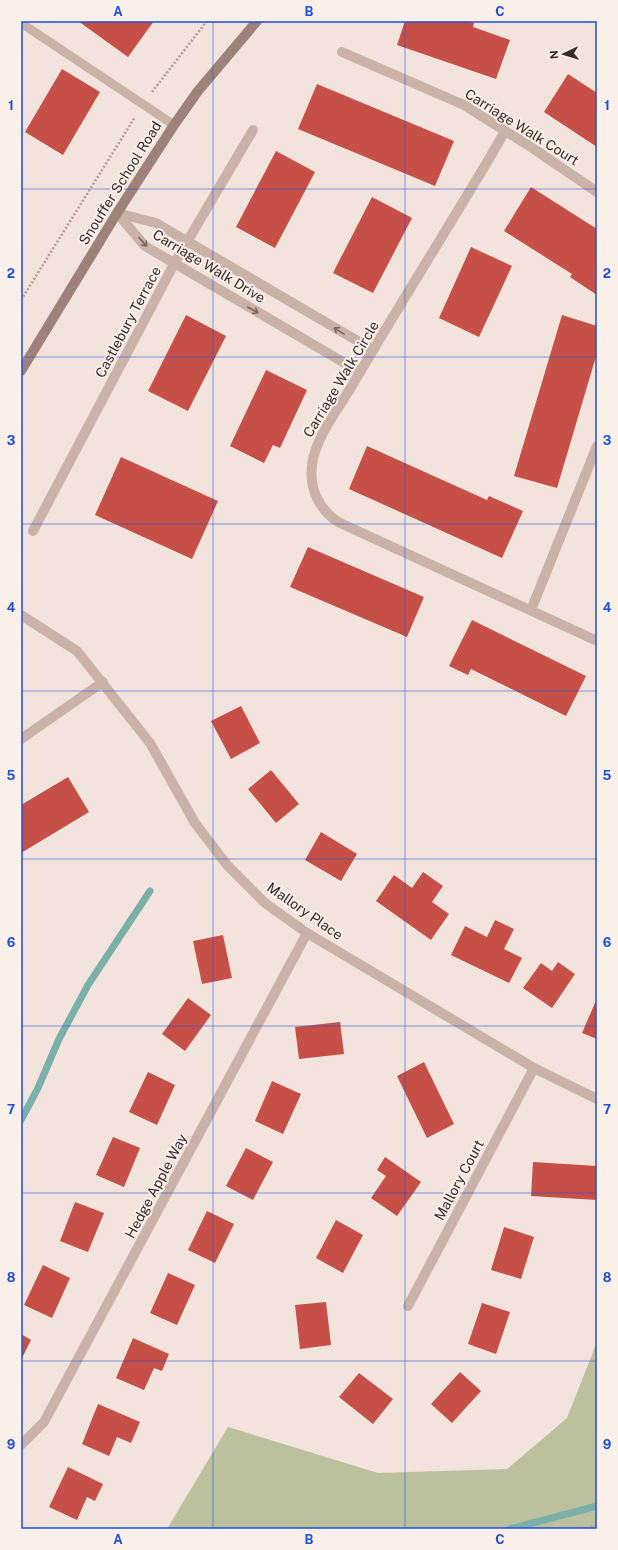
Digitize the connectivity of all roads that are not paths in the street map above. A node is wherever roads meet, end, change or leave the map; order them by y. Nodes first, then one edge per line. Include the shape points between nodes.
1 (257, 21) edge
2 (21, 23) edge
3 (342, 52) dead end
4 (174, 125) junction
5 (253, 130) dead end
6 (505, 131) junction
7 (597, 192) edge
8 (117, 213) junction
9 (188, 242) junction
10 (174, 264) junction
11 (373, 350) junction
12 (21, 371) edge
13 (360, 372) junction
14 (597, 446) edge
15 (33, 531) dead end
16 (531, 610) junction
17 (21, 615) edge
18 (595, 640) dead end
19 (103, 682) junction
20 (21, 739) edge
21 (307, 933) junction
22 (534, 1068) junction
23 (597, 1099) edge
24 (408, 1306) dead end
25 (21, 1445) edge

1 - 4 main road, Snouffer School Road via 198,91
2 - 4 lane
3 - 6 street, Carriage Walk Court via 464,105
4 - 8 main road, Snouffer School Road
5 - 9 street, Castlebury Terrace
6 - 7 street, Carriage Walk Court
6 - 11 street, Carriage Walk Circle
8 - 9 street, Carriage Walk Drive via 156,223
8 -> 10 street, Carriage Walk Drive via 146,246
8 - 12 main road, Snouffer School Road
9 - 10 street, Castlebury Terrace
11 -> 9 street, Carriage Walk Drive
10 -> 13 street, Carriage Walk Drive
10 - 15 street, Castlebury Terrace
11 - 13 street, Carriage Walk Circle
13 - 16 street, Carriage Walk Circle via 315,448 312,465 313,483 317,500 327,514 338,522
14 - 16 street
16 - 18 street, Carriage Walk Circle
17 - 19 street, Mallory Place via 77,651
19 - 20 street
19 - 21 street, Mallory Place via 150,742 195,823 227,865 265,903
21 - 22 street, Mallory Place
21 - 25 street, Hedge Apple Way via 44,1422
22 - 23 street, Mallory Place
22 - 24 street, Mallory Court

